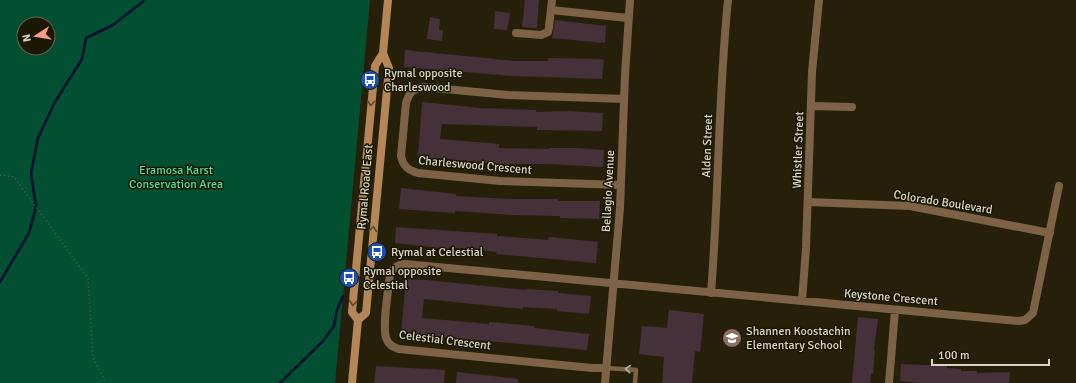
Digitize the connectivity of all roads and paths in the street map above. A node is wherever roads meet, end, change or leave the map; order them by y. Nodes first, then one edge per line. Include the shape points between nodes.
1 (388, 0) edge
2 (552, 0) edge
3 (630, 0) edge
4 (728, 0) edge
5 (818, 0) edge
6 (551, 10) junction
7 (628, 18) junction
8 (516, 33) dead end
9 (383, 53) junction
10 (624, 99) junction
11 (811, 106) junction
12 (852, 107) dead end
13 (0, 175) edge
14 (621, 185) junction
15 (1059, 186) dead end
16 (808, 202) junction
17 (1050, 233) junction
18 (614, 283) junction
19 (711, 293) junction
20 (802, 301) junction
21 (895, 310) junction
22 (358, 320) junction
23 (606, 368) junction
24 (106, 383) edge
25 (352, 383) edge
26 (604, 383) edge
27 (635, 383) edge
28 (889, 383) edge

1 - 9 main road, Rymal Road East
2 - 6 street
3 - 7 street, Bellagio Avenue
4 - 19 street, Alden Street via 721,69 716,236
5 - 11 street, Whistler Street
6 - 7 street
6 - 8 street via 548,32 545,34
7 - 10 street, Bellagio Avenue
9 -> 22 main road, Rymal Road East via 375,66 374,74 352,312
22 -> 9 main road, Rymal Road East via 366,313 389,68
10 - 14 street, Bellagio Avenue
10 - 14 street, Charleswood Crescent via 508,95 417,88 408,96 406,103 401,156 406,168 418,173 500,181
11 - 12 street
11 - 16 street, Whistler Street
13 - 24 path via 14,177 88,278 92,358
14 - 18 street, Bellagio Avenue
15 - 17 street, Keystone Crescent
16 - 17 street, Colorado Boulevard via 910,206
16 - 20 street, Whistler Street
17 - 21 street, Keystone Crescent via 1033,314 1025,320
18 - 19 street, Keystone Crescent
18 - 23 street, Bellagio Avenue
18 - 23 street, Celestial Crescent via 405,264 393,268 390,274 385,331 387,342 392,347
19 - 20 street, Keystone Crescent
20 - 21 street, Keystone Crescent
21 - 28 street
22 - 25 main road, Rymal Road East
23 - 26 street, Bellagio Avenue
27 -> 23 lane via 636,370

